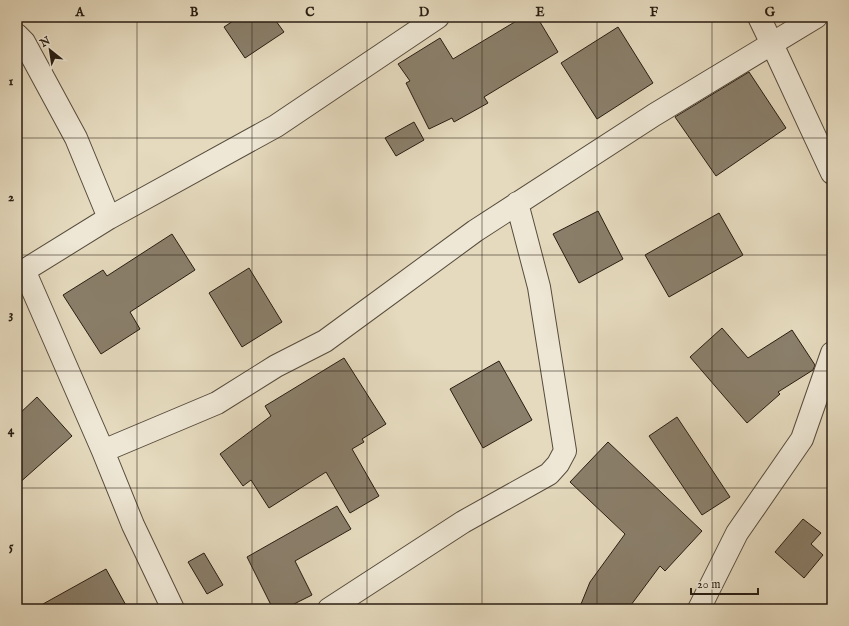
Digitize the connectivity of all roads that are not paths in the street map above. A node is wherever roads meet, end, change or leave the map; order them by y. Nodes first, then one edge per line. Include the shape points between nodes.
1 (438, 17) edge
2 (759, 17) edge
3 (816, 17) edge
4 (17, 35) edge
5 (772, 44) junction
6 (832, 173) edge
7 (517, 203) junction
8 (109, 218) junction
9 (21, 273) edge
10 (832, 353) edge
11 (103, 451) junction
12 (173, 609) edge
13 (329, 609) edge
14 (699, 609) edge

1 - 8 street via 276,126
2 - 5 street
3 - 5 street
4 - 8 street via 24,42 76,138
5 - 6 street
5 - 7 street via 654,115
7 - 11 street via 325,341 276,366 217,403
7 - 13 street via 540,287 565,451 549,474 463,522
8 - 9 street
9 - 11 street
10 - 14 street via 802,439 737,533
11 - 12 street via 133,525

